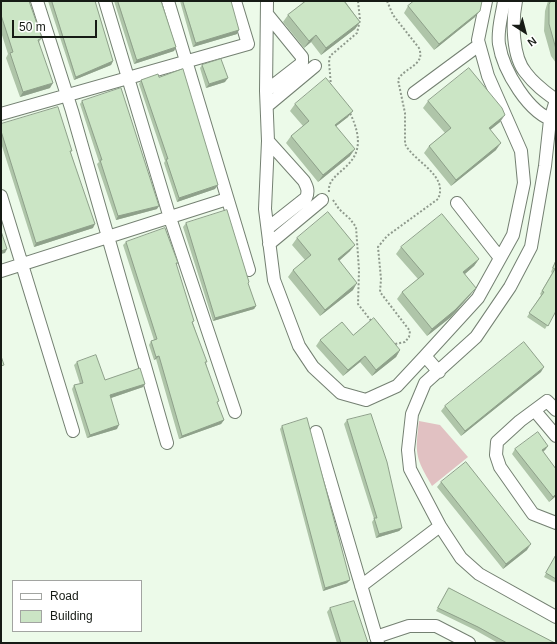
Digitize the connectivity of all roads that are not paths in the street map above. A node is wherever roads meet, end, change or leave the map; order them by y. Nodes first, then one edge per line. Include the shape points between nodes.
1 (37, 1) edge
2 (105, 1) edge
3 (168, 1) edge
4 (235, 1) edge
5 (267, 1) edge
6 (486, 1) edge
7 (504, 1) edge
8 (516, 1) edge
9 (267, 14) junction
10 (480, 45) junction
11 (186, 61) junction
12 (315, 66) dead end
13 (129, 77) junction
14 (266, 91) junction
15 (414, 93) dead end
16 (67, 95) junction
17 (556, 100) edge
18 (267, 106) junction
19 (1, 114) edge
20 (553, 121) edge
21 (268, 140) junction
22 (1, 196) edge
23 (328, 197) road end
24 (228, 199) junction
25 (457, 203) dead end
26 (170, 218) junction
27 (268, 228) junction
28 (108, 237) junction
29 (269, 244) junction
30 (500, 258) junction
31 (21, 264) junction
32 (249, 270) dead end
33 (1, 271) edge
34 (425, 356) junction
35 (413, 369) junction
36 (439, 372) junction
37 (425, 383) junction
38 (556, 410) edge
39 (535, 411) junction
40 (235, 412) dead end
41 (73, 432) dead end
42 (316, 432) dead end
43 (556, 436) edge
44 (167, 443) dead end
45 (556, 523) edge
46 (440, 526) junction
47 (361, 586) junction
48 (556, 617) edge
49 (377, 640) edge
50 (469, 643) edge

1 - 16 street
2 - 13 street
3 - 11 street
4 - 11 street via 248,44
5 - 9 street
6 - 10 street via 478,40
7 - 20 street via 499,43 504,66 534,109
8 - 17 street via 514,45 524,72 540,89
9 - 14 street
9 - 14 street via 302,57 302,63
10 - 15 street
10 - 30 street via 488,76 521,151 524,183 514,235
11 - 13 street
11 - 24 street
12 - 18 street
13 - 16 street
13 - 26 street
14 - 18 street
16 - 19 street
16 - 28 street
17 - 20 street
18 - 21 street
20 - 36 street via 531,247 510,287 476,337
21 - 27 street
21 - 27 street via 304,181 308,193 306,198
22 - 31 street
23 - 29 street
24 - 26 street
24 - 32 street
25 - 30 street
26 - 28 street
26 - 40 street
27 - 29 street
28 - 31 street
28 - 44 street
29 - 35 street via 274,280 299,346 313,367 341,393 366,400 397,386
30 - 34 street via 478,298
31 - 33 street
31 - 41 street
34 - 35 street
34 - 36 street
35 - 37 street
36 - 37 street
37 - 46 street via 412,414 408,450 410,469
38 - 39 street via 547,401
39 - 43 street
39 - 45 street via 497,442 496,455 500,467 533,514
42 - 47 street
46 - 47 street
46 - 48 street via 461,558 478,574
47 - 49 street
49 - 50 street via 409,626 436,626

